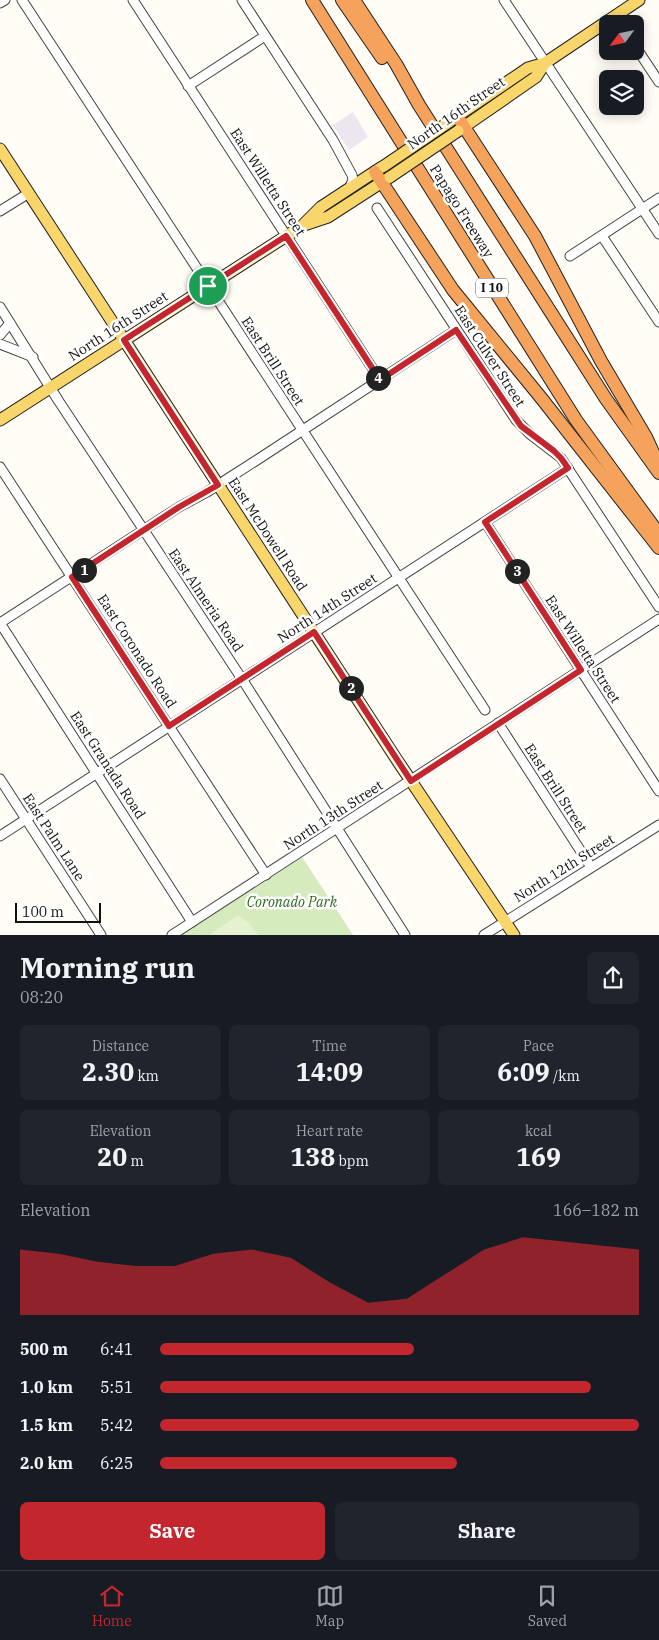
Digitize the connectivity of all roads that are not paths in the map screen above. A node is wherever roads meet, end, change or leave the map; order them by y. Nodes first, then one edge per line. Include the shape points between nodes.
1 (5, 0) edge
2 (22, 0) edge
3 (133, 0) edge
4 (242, 0) edge
5 (312, 0) edge
6 (320, 0) edge
7 (342, 0) edge
8 (354, 0) edge
9 (504, 0) edge
10 (639, 0) edge
11 (0, 3) edge
12 (623, 15) edge
13 (599, 31) edge
14 (266, 36) junction
15 (334, 36) junction
16 (644, 60) edge
17 (545, 63) junction
18 (659, 82) edge
19 (188, 86) junction
20 (419, 105) junction
21 (457, 124) junction
22 (0, 149) edge
23 (382, 174) junction
24 (349, 189) junction
25 (29, 193) junction
26 (659, 198) edge
27 (377, 208) dead end
28 (642, 209) junction
29 (0, 212) edge
30 (302, 226) junction
31 (659, 234) edge
32 (286, 236) junction
33 (602, 236) junction
34 (570, 256) dead end
35 (208, 286) junction
36 (0, 307) edge
37 (10, 322) junction
38 (659, 322) edge
39 (456, 330) junction
40 (0, 335) edge
41 (124, 340) junction
42 (0, 344) edge
43 (33, 357) junction
44 (380, 380) junction
45 (51, 387) junction
46 (0, 420) edge
47 (302, 431) junction
48 (659, 466) edge
49 (0, 467) edge
50 (568, 468) junction
51 (659, 473) edge
52 (218, 485) junction
53 (485, 522) junction
54 (143, 531) junction
55 (659, 534) edge
56 (659, 548) edge
57 (72, 577) junction
58 (399, 578) junction
59 (659, 607) edge
60 (659, 619) edge
61 (0, 623) edge
62 (314, 632) junction
63 (581, 670) junction
64 (242, 679) junction
65 (485, 710) dead end
66 (498, 724) junction
67 (169, 726) junction
68 (97, 773) junction
69 (0, 780) edge
70 (411, 781) junction
71 (659, 791) edge
72 (26, 819) junction
73 (659, 825) edge
74 (336, 829) junction
75 (0, 836) edge
76 (591, 867) junction
77 (266, 875) junction
78 (504, 921) junction
79 (192, 922) junction
80 (101, 935) edge
81 (172, 935) edge
82 (405, 935) edge
83 (484, 935) edge
84 (514, 935) edge

1 - 11 street
2 - 35 street, East Brill Street
3 - 19 street, East Willetta Street
4 - 14 street
5 - 15 highway, Papago Freeway / I 10
6 - 15 highway
7 - 20 highway
8 - 20 highway, Papago Freeway / I 10
9 - 17 street
10 - 12 main road, North 16th Street
13 - 17 main road, North 16th Street
14 - 19 street
14 - 24 street via 350,171 353,180
15 - 55 highway, Papago Freeway / I 10 via 576,420
16 - 18 street
17 - 21 main road, North 16th Street via 536,77
17 - 28 street
19 - 32 street, East Willetta Street
20 - 51 highway, Papago Freeway / I 10 via 606,399
21 - 23 main road, North 16th Street, bridge
21 - 48 highway via 535,236
22 - 25 main road, East McDowell Road
23 - 24 main road, North 16th Street
23 - 30 main road, North 16th Street via 328,217
23 - 56 highway via 453,290
24 - 30 main road, North 16th Street via 321,207
25 - 29 street
25 - 41 main road, East McDowell Road
26 - 28 street
27 - 39 street, East Culver Street
28 - 31 street
28 - 33 street
30 - 32 main road, North 16th Street
32 - 35 main road, North 16th Street
32 - 44 street, East Willetta Street
33 - 34 street
33 - 38 street
35 - 41 main road, North 16th Street
35 - 47 street, East Brill Street
36 - 37 street, East Almeria Road
37 - 40 street
37 - 43 street, East Almeria Road
39 - 44 street
39 - 50 street, East Culver Street via 521,426 554,451
41 - 45 main road, North 16th Street
41 - 52 main road, East McDowell Road
42 - 43 street
43 - 45 street, East Almeria Road
44 - 47 street
45 - 46 main road, North 16th Street
45 - 54 street, East Almeria Road
47 - 52 street
47 - 58 street, East Brill Street
49 - 57 street, East Coronado Road
50 - 53 street, North 14th Street
50 - 59 street, East Culver Street
52 - 54 street
52 - 62 main road, East McDowell Road
53 - 58 street, North 14th Street
53 - 63 street, East Willetta Street
54 - 57 street
54 - 64 street, East Almeria Road
57 - 61 street
57 - 67 street, East Coronado Road
58 - 62 street, North 14th Street
58 - 65 street, East Brill Street
60 - 63 street, North 13th Street
61 - 68 street, East Granada Road
62 - 64 street, North 14th Street
62 - 70 main road, East McDowell Road
63 - 66 street, North 13th Street
63 - 71 street, East Willetta Street
64 - 67 street, North 14th Street
64 - 74 street, East Almeria Road
66 - 70 street, North 13th Street
66 - 76 street, East Brill Street
67 - 68 street, North 14th Street
67 - 77 street, East Coronado Road
68 - 72 street, North 14th Street
68 - 79 street, East Granada Road
69 - 72 street, East Palm Lane
70 - 74 street, North 13th Street
70 - 78 main road, East McDowell Road
72 - 75 street, North 14th Street
72 - 80 street, East Palm Lane
73 - 76 street, North 12th Street
74 - 77 street, North 13th Street
74 - 82 street, East Almeria Road
76 - 78 street, North 12th Street
77 - 79 street, North 13th Street
78 - 83 street, North 12th Street
78 - 84 main road, East McDowell Road
79 - 81 street, North 13th Street

